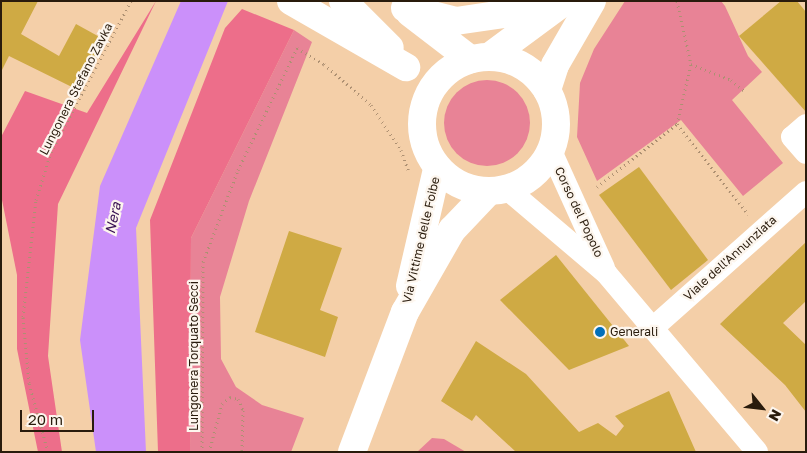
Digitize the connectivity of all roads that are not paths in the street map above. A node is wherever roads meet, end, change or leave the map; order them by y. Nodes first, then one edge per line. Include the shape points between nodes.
1 (291, 1) edge
2 (343, 1) edge
3 (356, 1) edge
4 (532, 1) edge
5 (566, 1) edge
6 (592, 1) edge
7 (400, 5) edge
8 (434, 33) junction
9 (479, 58) junction
10 (406, 67) junction
11 (547, 90) junction
12 (429, 92) junction
13 (806, 125) edge
14 (551, 151) junction
15 (806, 153) edge
16 (437, 169) junction
17 (498, 191) junction
18 (806, 192) edge
19 (606, 273) junction
20 (405, 312) junction
21 (655, 326) junction
22 (352, 452) edge
23 (757, 452) edge

1 - 10 street
2 - 10 street
3 - 8 street
4 - 7 street via 510,13 456,21
5 - 9 street
6 - 11 street via 555,65
7 - 8 street
8 - 9 street
9 - 11 street via 522,65
9 - 12 street via 453,67
10 - 12 street
11 - 14 street via 555,110
12 - 16 street via 421,118 424,145
13 - 15 street via 792,138
14 - 17 street via 526,181
14 - 19 street, Corso del Popolo
16 - 17 street via 451,182
16 - 20 street, Via Vittime delle Foibe
17 - 19 street, Corso del Popolo
17 - 20 street, Via Vittime delle Foibe via 452,230
18 - 21 street, Viale dell'Annunziata
19 - 21 street, Corso del Popolo
20 - 22 street, Via Vittime delle Foibe
21 - 23 street, Corso del Popolo

